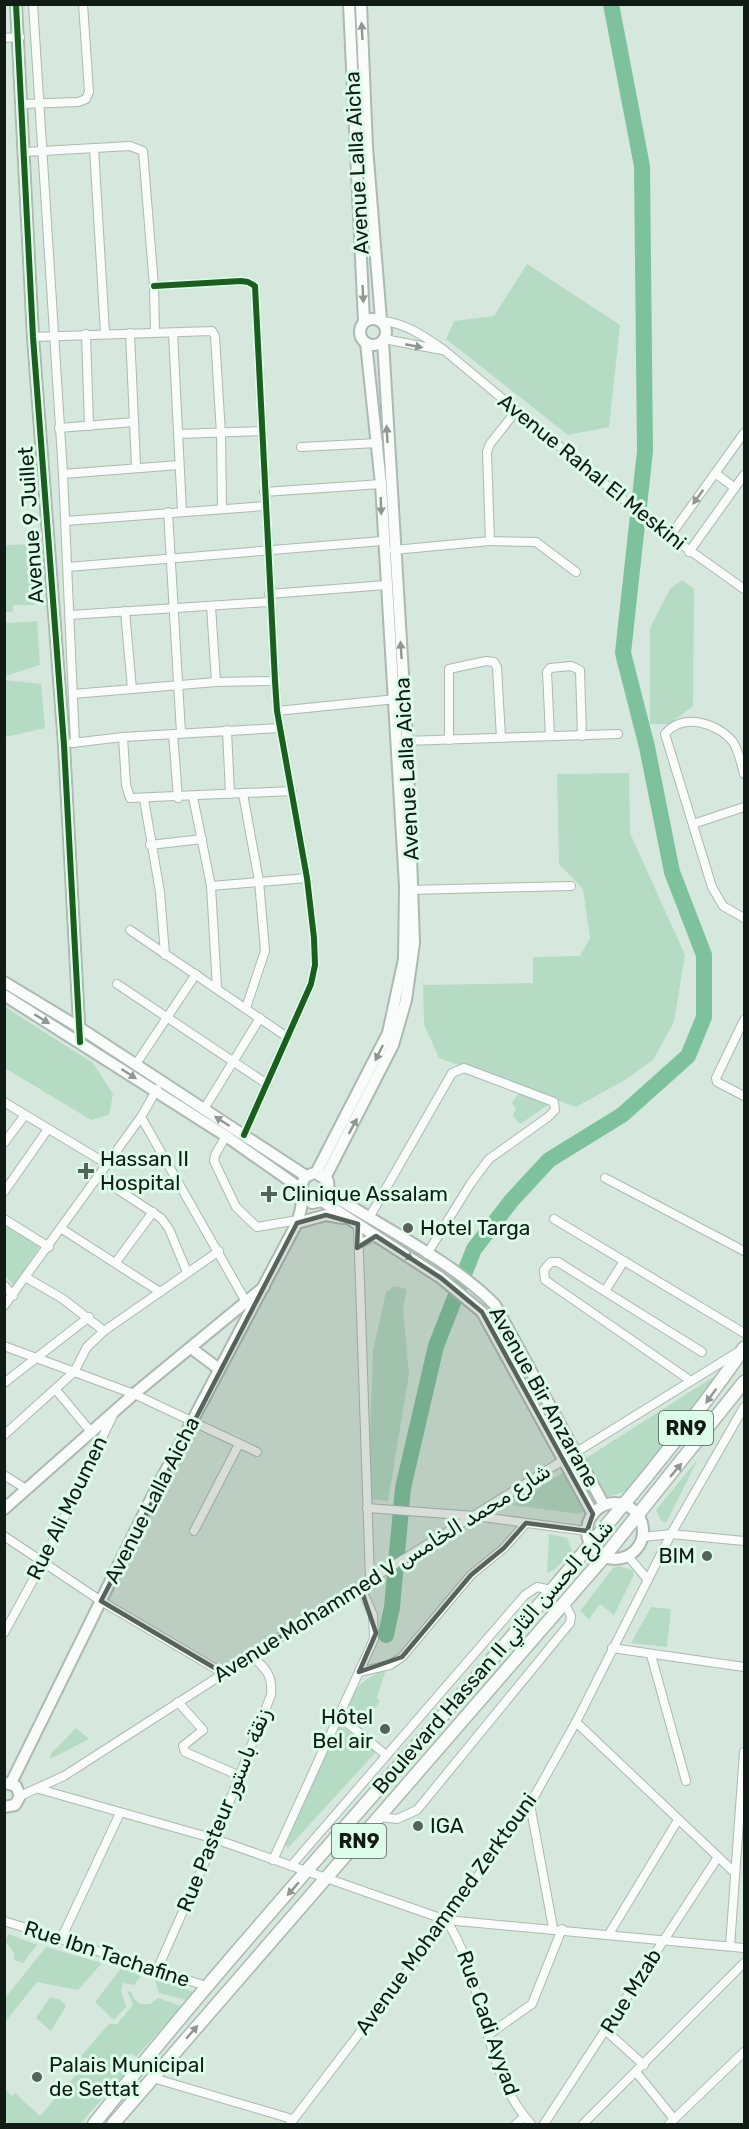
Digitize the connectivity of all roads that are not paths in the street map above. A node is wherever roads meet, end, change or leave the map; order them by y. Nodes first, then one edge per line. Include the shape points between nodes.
1 (16, 4) edge
2 (33, 4) edge
3 (82, 4) edge
4 (349, 4) edge
5 (361, 4) edge
6 (20, 37) junction
7 (4, 38) edge
8 (23, 104) junction
9 (39, 104) junction
10 (94, 148) junction
11 (25, 152) junction
12 (41, 153) junction
13 (154, 286) junction
14 (364, 321) junction
15 (381, 321) junction
16 (155, 332) junction
17 (105, 333) junction
18 (130, 333) junction
19 (173, 333) junction
20 (86, 334) junction
21 (33, 337) junction
22 (55, 337) junction
23 (384, 340) junction
24 (366, 343) junction
25 (444, 350) junction
26 (516, 411) junction
27 (134, 422) junction
28 (89, 426) junction
29 (59, 428) junction
30 (261, 431) junction
31 (744, 433) edge
32 (179, 434) junction
33 (221, 434) junction
34 (378, 443) junction
35 (301, 447) dead end
36 (179, 465) junction
37 (136, 466) junction
38 (715, 473) junction
39 (63, 474) junction
40 (744, 475) edge
41 (381, 484) junction
42 (735, 488) junction
43 (264, 492) junction
44 (265, 506) junction
45 (222, 508) junction
46 (182, 511) junction
47 (168, 512) junction
48 (66, 520) junction
49 (670, 536) junction
50 (382, 541) junction
51 (490, 541) junction
52 (394, 550) junction
53 (268, 552) junction
54 (689, 552) junction
55 (172, 559) junction
56 (68, 567) junction
57 (576, 572) dead end
58 (386, 585) junction
59 (744, 590) edge
60 (269, 598) junction
61 (211, 606) junction
62 (175, 607) junction
63 (125, 611) junction
64 (70, 615) junction
65 (274, 681) junction
66 (216, 682) junction
67 (179, 686) junction
68 (132, 689) junction
69 (73, 694) junction
70 (398, 698) junction
71 (277, 711) junction
72 (280, 728) junction
73 (227, 730) junction
74 (177, 733) junction
75 (618, 734) dead end
76 (550, 736) junction
77 (582, 736) junction
78 (123, 737) junction
79 (501, 738) junction
80 (449, 740) junction
81 (401, 741) junction
82 (70, 744) junction
83 (744, 774) edge
84 (292, 791) junction
85 (230, 794) junction
86 (243, 794) junction
87 (193, 797) junction
88 (178, 798) junction
89 (144, 799) junction
90 (744, 807) edge
91 (693, 824) junction
92 (202, 839) junction
93 (150, 845) junction
94 (307, 878) junction
95 (259, 881) junction
96 (211, 885) junction
97 (571, 886) dead end
98 (409, 890) junction
99 (744, 918) edge
100 (130, 930) dead end
101 (165, 955) junction
102 (196, 974) junction
103 (4, 982) edge
104 (117, 984) dead end
105 (217, 988) junction
106 (4, 995) edge
107 (246, 1008) junction
108 (166, 1018) junction
109 (260, 1018) junction
110 (744, 1020) edge
111 (80, 1028) junction
112 (287, 1037) junction
113 (80, 1042) junction
114 (232, 1061) junction
115 (136, 1064) junction
116 (161, 1081) junction
117 (267, 1084) junction
118 (156, 1092) junction
119 (744, 1096) edge
120 (4, 1102) edge
121 (204, 1109) junction
122 (25, 1114) junction
123 (141, 1117) junction
124 (48, 1129) junction
125 (244, 1135) junction
126 (226, 1136) junction
127 (4, 1143) edge
128 (107, 1164) junction
129 (316, 1176) junction
130 (99, 1177) junction
131 (605, 1178) dead end
132 (4, 1192) edge
133 (313, 1196) junction
134 (153, 1212) junction
135 (369, 1218) junction
136 (4, 1219) edge
137 (554, 1219) dead end
138 (298, 1221) junction
139 (355, 1222) junction
140 (62, 1229) junction
141 (376, 1236) junction
142 (359, 1244) junction
143 (49, 1247) junction
144 (219, 1251) junction
145 (744, 1251) edge
146 (427, 1254) junction
147 (624, 1261) junction
148 (116, 1262) junction
149 (187, 1272) junction
150 (27, 1278) junction
151 (267, 1284) junction
152 (4, 1285) edge
153 (605, 1291) junction
154 (159, 1292) junction
155 (13, 1296) junction
156 (245, 1300) junction
157 (4, 1306) edge
158 (89, 1317) junction
159 (104, 1331) junction
160 (744, 1333) edge
161 (4, 1346) edge
162 (191, 1348) junction
163 (744, 1348) edge
164 (702, 1352) dead end
165 (34, 1358) junction
166 (219, 1369) junction
167 (74, 1372) junction
168 (691, 1382) junction
169 (744, 1382) edge
170 (4, 1383) edge
171 (56, 1390) junction
172 (134, 1394) junction
173 (744, 1407) edge
174 (113, 1415) junction
175 (191, 1421) junction
176 (92, 1433) junction
177 (4, 1435) edge
178 (238, 1444) junction
179 (576, 1451) junction
180 (257, 1452) dead end
181 (563, 1461) junction
182 (4, 1475) edge
183 (26, 1489) junction
184 (623, 1504) junction
185 (604, 1505) junction
186 (367, 1508) junction
187 (4, 1509) edge
188 (592, 1514) junction
189 (638, 1515) junction
190 (475, 1516) junction
191 (526, 1523) junction
192 (194, 1531) dead end
193 (587, 1531) junction
194 (671, 1534) junction
195 (4, 1536) edge
196 (643, 1537) junction
197 (744, 1541) edge
198 (590, 1545) junction
199 (628, 1556) junction
200 (604, 1557) junction
201 (43, 1562) junction
202 (373, 1578) junction
203 (648, 1580) junction
204 (360, 1586) junction
205 (551, 1590) junction
206 (101, 1601) junction
207 (564, 1602) junction
208 (4, 1633) edge
209 (612, 1648) junction
210 (251, 1655) junction
211 (651, 1655) junction
212 (744, 1667) edge
213 (359, 1672) junction
214 (223, 1673) junction
215 (178, 1701) junction
216 (340, 1717) junction
217 (576, 1722) junction
218 (413, 1723) junction
219 (426, 1737) junction
220 (744, 1752) edge
221 (386, 1755) junction
222 (240, 1776) junction
223 (686, 1781) dead end
224 (8, 1783) edge
225 (39, 1789) junction
226 (20, 1796) junction
227 (530, 1804) junction
228 (5, 1808) edge
229 (120, 1812) junction
230 (742, 1816) edge
231 (379, 1817) junction
232 (678, 1820) junction
233 (214, 1839) junction
234 (718, 1857) junction
235 (273, 1860) junction
236 (291, 1866) junction
237 (733, 1871) junction
238 (308, 1872) junction
239 (326, 1879) junction
240 (446, 1920) junction
241 (4, 1921) edge
242 (553, 1928) junction
243 (562, 1929) junction
244 (609, 1934) junction
245 (61, 1939) junction
246 (664, 1939) junction
247 (729, 1946) junction
248 (744, 1948) edge
249 (744, 1963) edge
250 (157, 1970) junction
251 (209, 1987) junction
252 (606, 2031) junction
253 (488, 2035) junction
254 (744, 2052) edge
255 (644, 2065) junction
256 (636, 2072) junction
257 (153, 2078) junction
258 (524, 2117) junction
259 (291, 2122) edge
260 (671, 2122) edge
261 (94, 2124) edge
262 (113, 2124) edge
263 (516, 2124) edge
264 (531, 2124) edge
265 (544, 2124) edge
266 (583, 2124) edge

1 - 6 street, Avenue 9 Juillet
2 - 9 street
3 - 9 street via 88,96 78,102
4 -> 14 street, Avenue Lalla Aicha
15 -> 5 street, Avenue Lalla Aicha via 367,147
6 - 7 street
6 - 8 street, Avenue 9 Juillet
8 - 9 street
8 - 11 street, Avenue 9 Juillet
9 - 12 street
10 - 12 street
10 - 13 street via 130,146 144,154
10 - 17 street
11 - 12 street
11 - 21 street, Avenue 9 Juillet
12 - 22 street
13 - 16 street
13 - 30 street via 252,283
14 - 15 street
14 - 24 street, Avenue Lalla Aicha via 360,333
15 - 23 street, Avenue Lalla Aicha via 387,330
15 - 25 street, Avenue Rahal El Meskini via 412,329
16 - 18 street
16 - 19 street
17 - 18 street
17 - 20 street
18 - 27 street
19 - 32 street
19 - 33 street via 207,329 214,333
20 - 22 street
20 - 28 street
21 - 22 street
21 - 82 street, Avenue 9 Juillet
22 - 29 street
23 - 24 street via 375,345
23 -> 25 street
52 -> 23 street, Avenue Lalla Aicha
24 - 34 street, Avenue Lalla Aicha
25 - 26 street, Avenue Rahal El Meskini
26 - 49 street, Avenue Rahal El Meskini
26 - 51 street via 487,452
27 - 28 street
27 - 37 street
28 - 29 street
29 - 39 street
30 - 33 street
30 - 43 street
31 - 38 street
32 - 33 street
32 - 36 street
33 - 45 street
34 - 35 street
34 - 41 street, Avenue Lalla Aicha
36 - 37 street
36 - 46 street
37 - 39 street
38 - 42 street
38 -> 49 street
39 - 48 street
40 - 42 street
41 - 43 street
41 -> 50 street, Avenue Lalla Aicha
42 - 54 street
43 - 44 street
44 - 45 street
44 - 53 street
45 - 46 street
46 - 47 street
47 - 48 street
47 - 55 street
48 - 56 street
49 - 54 street, Avenue Rahal El Meskini
50 - 53 street
50 - 58 street, Avenue Lalla Aicha
51 - 52 street
51 - 57 street via 536,542
70 -> 52 street, Avenue Lalla Aicha
53 - 55 street
53 - 60 street
54 - 59 street, Avenue Rahal El Meskini
55 - 56 street
55 - 62 street
56 - 64 street
58 - 60 street
58 - 70 street, Avenue Lalla Aicha
60 - 61 street
60 - 65 street
61 - 62 street
61 - 66 street
62 - 63 street
62 - 67 street
63 - 64 street
63 - 68 street
64 - 69 street
65 - 66 street
65 - 71 street
66 - 67 street
67 - 68 street
67 - 74 street
68 - 69 street
69 - 82 street
70 - 71 street
70 - 81 street, Avenue Lalla Aicha
71 - 72 street
72 - 73 street
72 - 84 street
73 - 74 street
73 - 85 street
74 - 78 street
74 - 88 street
75 - 77 street
76 - 77 street
76 - 77 street via 547,672 550,668 571,666 580,670
76 - 79 street
78 - 82 street
78 - 89 street via 128,795
79 - 80 street
79 - 80 street via 497,667 486,660 449,669
80 - 81 street
81 - 98 street, Avenue Lalla Aicha
82 - 111 street, Avenue 9 Juillet
83 - 91 street via 734,743 705,722 689,722 669,730 666,743
84 - 86 street
84 - 94 street
85 - 86 street
85 - 87 street
86 - 95 street
87 - 88 street
87 - 92 street
88 - 89 street
89 - 93 street
90 - 91 street
91 - 99 street via 719,902
92 - 93 street
92 - 96 street
93 - 101 street via 160,892
94 - 95 street
94 - 112 street via 314,972
95 - 96 street
95 - 107 street via 265,951
96 - 105 street
97 - 98 street
98 - 129 street, Avenue Lalla Aicha via 404,959 392,1021
100 - 101 street
101 - 102 street
102 - 105 street
102 - 108 street
103 - 111 street
104 - 108 street
105 - 107 street
106 -> 113 street, Avenue Bir Anzarane
107 - 109 street
108 - 114 street
108 - 115 street
109 - 112 street
109 - 114 street
110 - 119 street via 716,1078
111 - 113 street, Avenue 9 Juillet
111 - 115 street
112 - 117 street
113 -> 118 street, Avenue Bir Anzarane
114 - 117 street
114 - 121 street
115 - 116 street
116 - 118 street
116 - 121 street
117 - 125 street
118 - 123 street
118 - 126 street, Avenue Bir Anzarane
120 - 122 street
125 -> 121 street
122 - 124 street
122 - 127 street
123 - 128 street
123 - 144 street
124 - 128 street
124 - 132 street
125 - 129 street
126 - 133 street, Avenue Bir Anzarane
126 - 138 street via 214,1161 243,1215 260,1227
128 - 130 street
129 - 133 street, Avenue Lalla Aicha
129 - 133 street via 329,1185
130 - 134 street
130 - 140 street
131 - 145 street
133 - 135 street, Avenue Bir Anzarane
133 - 138 street, Avenue Lalla Aicha
133 - 139 street, Avenue Bir Anzarane
134 - 148 street
134 - 149 street via 167,1225
135 - 146 street, Avenue Bir Anzarane
135 - 146 street via 452,1073 464,1068 554,1102 555,1110 548,1117 484,1165
136 - 143 street
137 - 147 street
138 - 139 street via 326,1215
138 - 151 street, Avenue Lalla Aicha
139 - 141 street, Avenue Bir Anzarane
139 - 142 street
140 - 143 street
140 - 148 street
141 - 142 street
141 -> 181 street, Avenue Bir Anzarane via 441,1278 488,1320
142 - 186 street
143 - 150 street
144 - 149 street
144 - 156 street
146 - 179 street, Avenue Bir Anzarane via 495,1305
147 - 153 street
147 - 160 street
148 - 154 street
149 - 154 street
150 - 155 street
150 - 158 street
151 - 156 street
151 - 166 street, Avenue Lalla Aicha
152 - 155 street
153 - 164 street
153 - 168 street via 555,1261 543,1272 545,1280
154 - 159 street
155 - 157 street
156 - 162 street
158 - 159 street
158 - 165 street
159 - 167 street via 87,1347
161 - 165 street
162 - 166 street
162 - 172 street
163 - 168 street, Avenue Mohammed V شارع محمد الخامس
163 -> 184 main road, Boulevard Hassan II شارع الحسن الثاني / RN9 via 691,1422
165 - 167 street
165 - 170 street
166 - 175 street, Avenue Lalla Aicha
167 - 171 street
167 - 172 street
168 - 179 street, Avenue Mohammed V شارع محمد الخامس
189 -> 169 main road, Boulevard Hassan II شارع الحسن الثاني / RN9
171 - 176 street
171 - 177 street
172 - 174 street
172 - 175 street
173 - 194 street, Avenue Mohammed Zerktouni
174 - 176 street
174 - 201 street, Rue Ali Moumen
175 - 178 street
175 - 206 street, Avenue Lalla Aicha
176 - 183 street
178 - 180 street
178 - 192 street
179 - 181 street, Avenue Mohammed V شارع محمد الخامس
179 - 185 street, Avenue Bir Anzarane
181 - 188 street, Avenue Bir Anzarane
181 - 190 street, Avenue Mohammed V شارع محمد الخامس
182 - 183 street
183 - 187 street
184 - 185 street
184 - 189 street
184 - 198 main road, Boulevard Hassan II شارع الحسن الثاني / RN9
185 - 188 street
186 - 190 street
186 - 202 street
188 - 193 street
189 - 196 street
189 - 200 main road, Boulevard Hassan II شارع الحسن الثاني / RN9
190 - 191 street
190 - 202 street, Avenue Mohammed V شارع محمد الخامس
191 - 193 street
191 - 213 street via 504,1548 471,1575 402,1657 383,1667
193 - 198 street
194 - 196 street
194 - 197 street
194 - 203 street, Avenue Mohammed Zerktouni
195 - 201 street
196 - 199 street
198 - 200 street
198 - 205 main road, Boulevard Hassan II شارع الحسن الثاني / RN9
199 - 200 street
199 - 203 street
200 - 207 main road, Boulevard Hassan II شارع الحسن الثاني / RN9
201 - 206 street
201 - 208 street, Rue Ali Moumen
202 - 204 street, Avenue Mohammed V شارع محمد الخامس
203 - 209 street, Avenue Mohammed Zerktouni
204 - 210 street, Avenue Mohammed V شارع محمد الخامس
204 - 213 street via 376,1633
205 - 218 street via 531,1589
205 - 219 main road, Boulevard Hassan II شارع الحسن الثاني / RN9
206 - 214 street
206 - 224 street, Avenue Lalla Aicha
207 - 231 main road, Boulevard Hassan II شارع الحسن الثاني / RN9
207 - 231 street via 570,1623 417,1810 397,1820
209 - 211 street
209 - 217 street, Avenue Mohammed Zerktouni
210 - 214 street, Avenue Mohammed V شارع محمد الخامس
210 - 222 street, Rue Pasteur زنقة باستور via 269,1672 272,1686
211 - 212 street
211 - 223 street
213 - 216 street
214 - 215 street, Avenue Mohammed V شارع محمد الخامس
215 - 222 street via 203,1730 183,1746 185,1752
215 - 225 street, Avenue Mohammed V شارع محمد الخامس
216 - 221 street
216 - 235 street
217 - 227 street, Avenue Mohammed Zerktouni
217 - 232 street
218 - 219 street
218 - 221 street
219 - 238 main road, Boulevard Hassan II شارع الحسن الثاني / RN9
220 - 230 street
221 - 236 street
222 - 233 street, Rue Pasteur زنقة باستور
224 - 226 street via 19,1790
225 - 226 street, Avenue Mohammed V شارع محمد الخامس
225 - 229 street
226 - 228 street via 15,1805
227 - 240 street, Avenue Mohammed Zerktouni
227 - 242 street
229 - 233 street
229 - 245 street
230 - 237 street
231 - 239 main road, Boulevard Hassan II شارع الحسن الثاني / RN9
232 - 234 street
232 - 244 street
233 - 235 street
233 - 250 street, Rue Pasteur زنقة باستور
234 - 237 street
234 - 246 street, Rue Mzab
235 - 236 street
236 - 238 street
237 - 247 street
238 - 239 street
238 -> 251 main road, Boulevard Hassan II شارع الحسن الثاني / RN9
239 - 240 street
257 -> 239 main road, Boulevard Hassan II شارع الحسن الثاني / RN9
240 - 242 street
240 - 253 street, Rue Cadi Ayyad via 463,1946
240 - 259 street, Avenue Mohammed Zerktouni
241 - 245 street, Rue Ibn Tachafine
242 - 243 street
243 - 244 street
243 - 253 street via 531,2004
244 - 246 street
245 - 250 street, Rue Ibn Tachafine
246 - 247 street
246 - 252 street, Rue Mzab
247 - 248 street
249 - 255 street
250 - 251 street, Rue Ibn Tachafine
251 - 261 main road, Boulevard Hassan II شارع الحسن الثاني / RN9
252 - 255 street
252 - 265 street, Rue Mzab
253 - 258 street, Rue Cadi Ayyad
254 - 260 street
255 - 256 street
256 - 260 street
256 - 266 street
257 - 259 street
257 - 262 main road, Boulevard Hassan II شارع الحسن الثاني / RN9
258 - 263 street
258 - 264 street, Rue Cadi Ayyad

